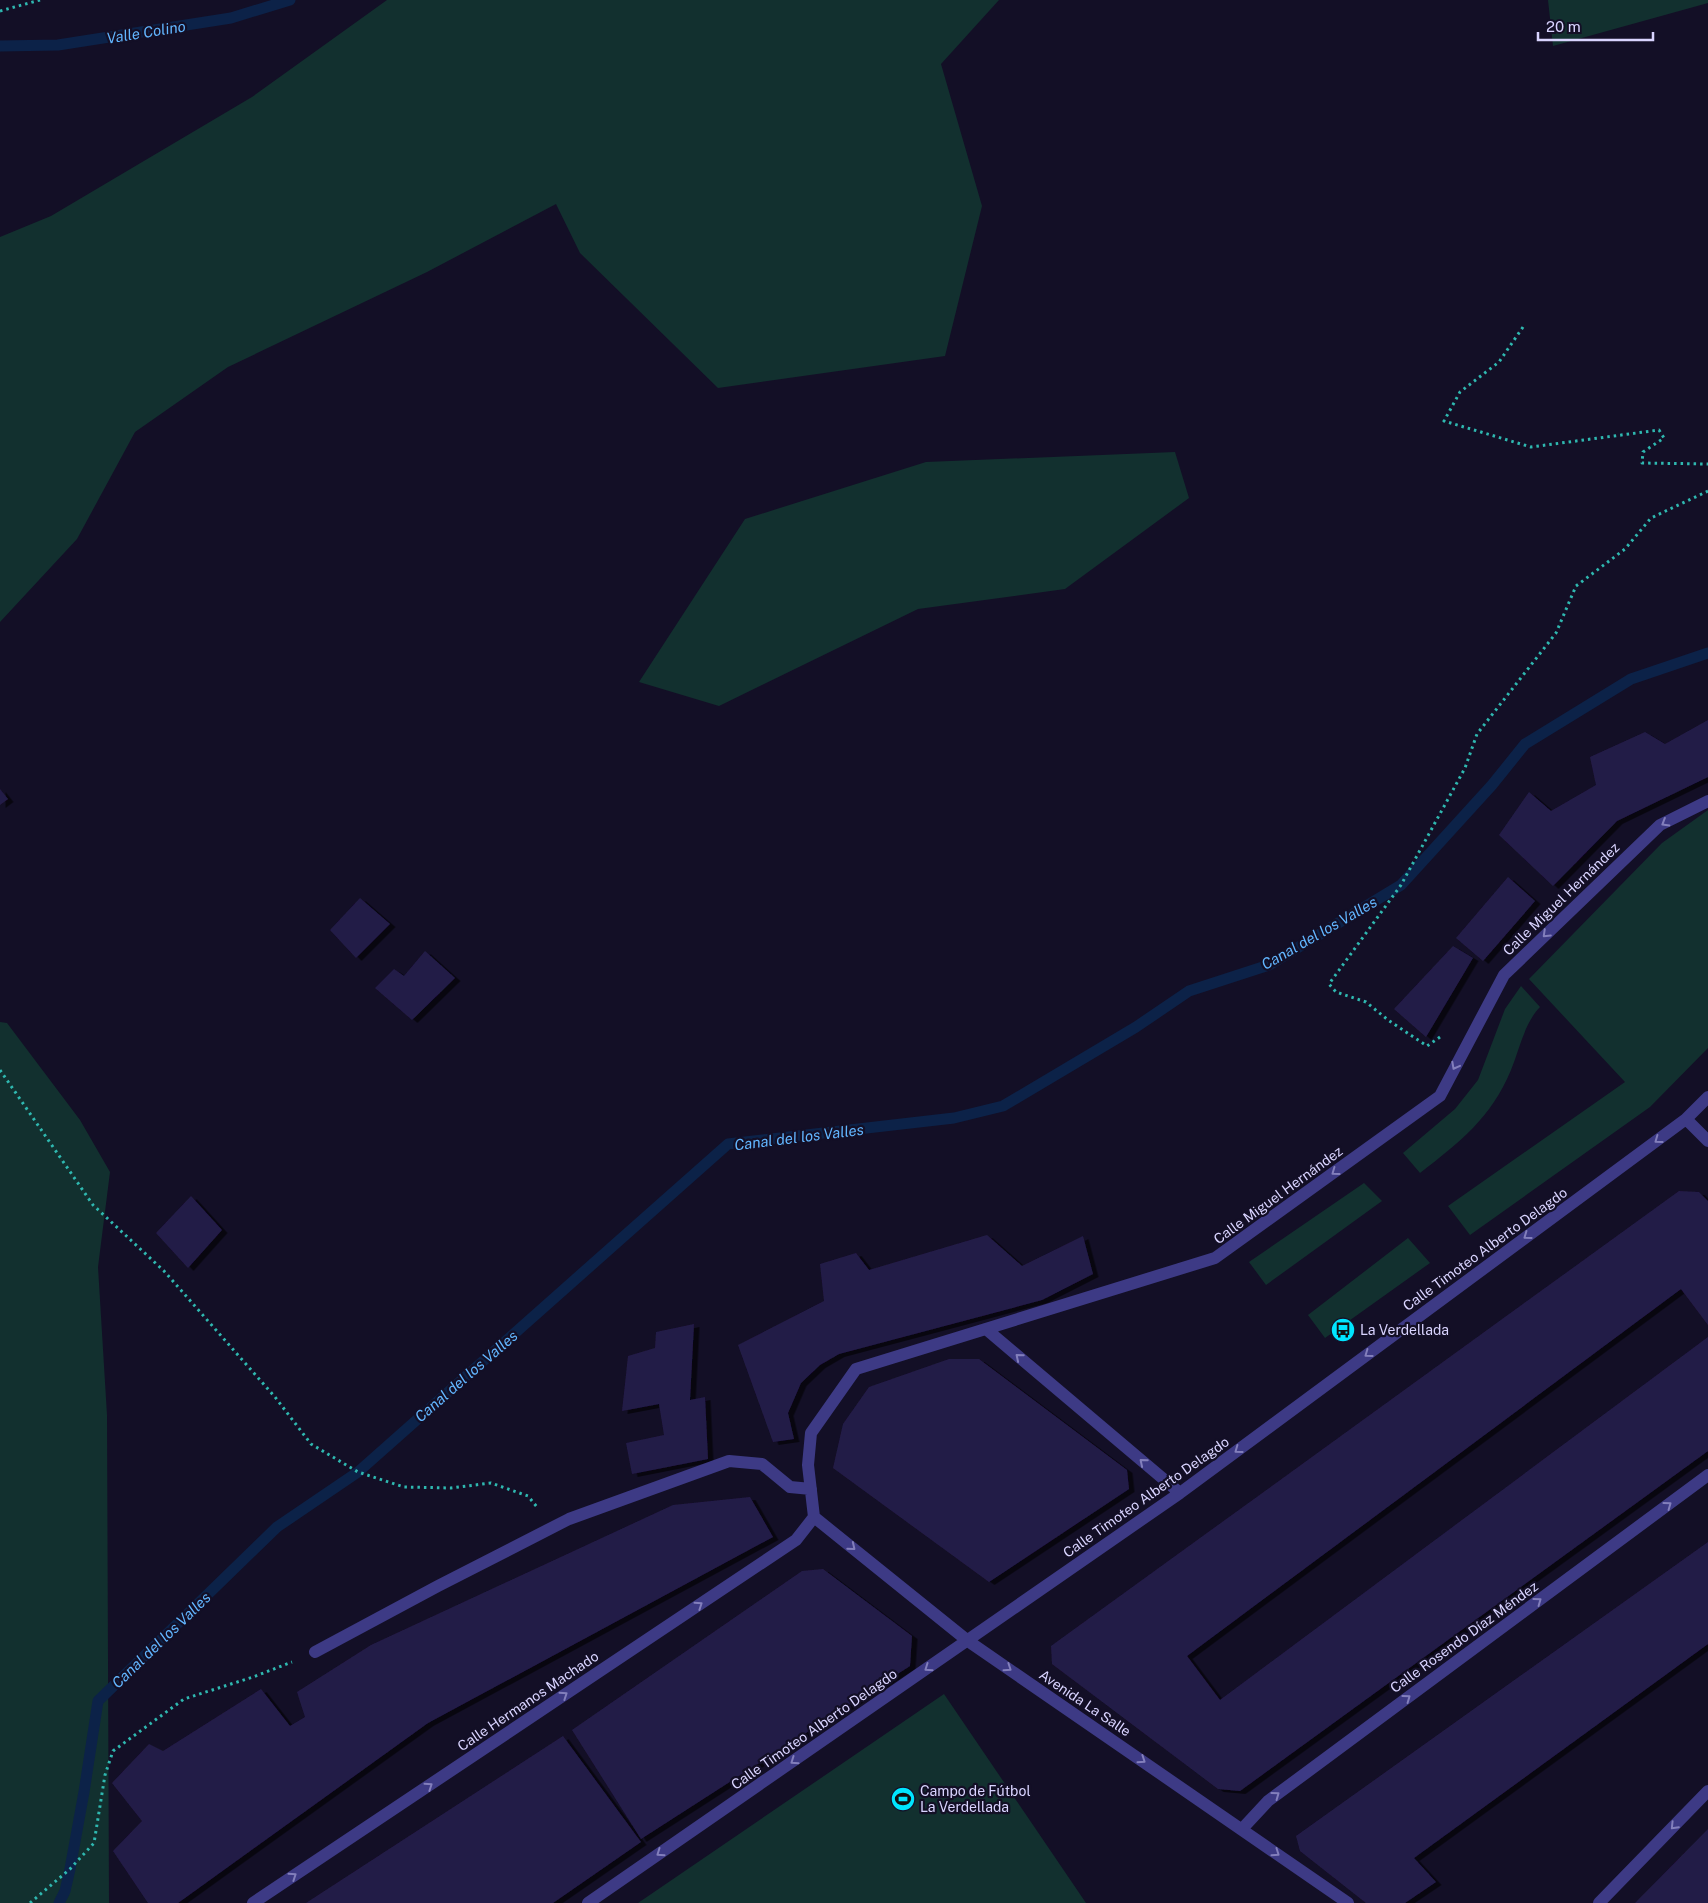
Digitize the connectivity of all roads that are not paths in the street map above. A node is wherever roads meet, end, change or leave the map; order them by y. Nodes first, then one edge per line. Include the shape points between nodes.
1 (1708, 801) edge
2 (1708, 1097) edge
3 (1686, 1119) junction
4 (1708, 1141) edge
5 (986, 1329) junction
6 (1708, 1475) edge
7 (811, 1489) junction
8 (1180, 1493) junction
9 (814, 1517) junction
10 (968, 1641) junction
11 (316, 1652) road end
12 (1708, 1791) edge
13 (1242, 1829) junction
14 (256, 1902) edge
15 (588, 1903) edge
16 (1348, 1903) edge
17 (1600, 1903) edge

1 -> 5 street, Calle Miguel Hernández via 1660,825 1504,975 1440,1096 1215,1258
2 - 3 street, Calle Timoteo Alberto Delagdo
3 - 4 street
3 -> 8 street, Calle Timoteo Alberto Delagdo
5 - 7 street, Calle Miguel Hernández via 856,1369 811,1433 808,1465
8 -> 5 street
13 -> 6 street, Calle Rosendo Díaz Méndez via 1268,1801
7 - 9 street, Calle Miguel Hernández
7 - 11 street via 790,1486 762,1464 729,1462 569,1519
8 - 10 street, Calle Timoteo Alberto Delagdo
9 -> 10 street, Avenida La Salle
14 -> 9 street, Calle Hermanos Machado via 796,1540
10 -> 13 street, Avenida La Salle
10 -> 15 street, Calle Timoteo Alberto Delagdo
12 -> 17 street
13 -> 16 street, Avenida La Salle

